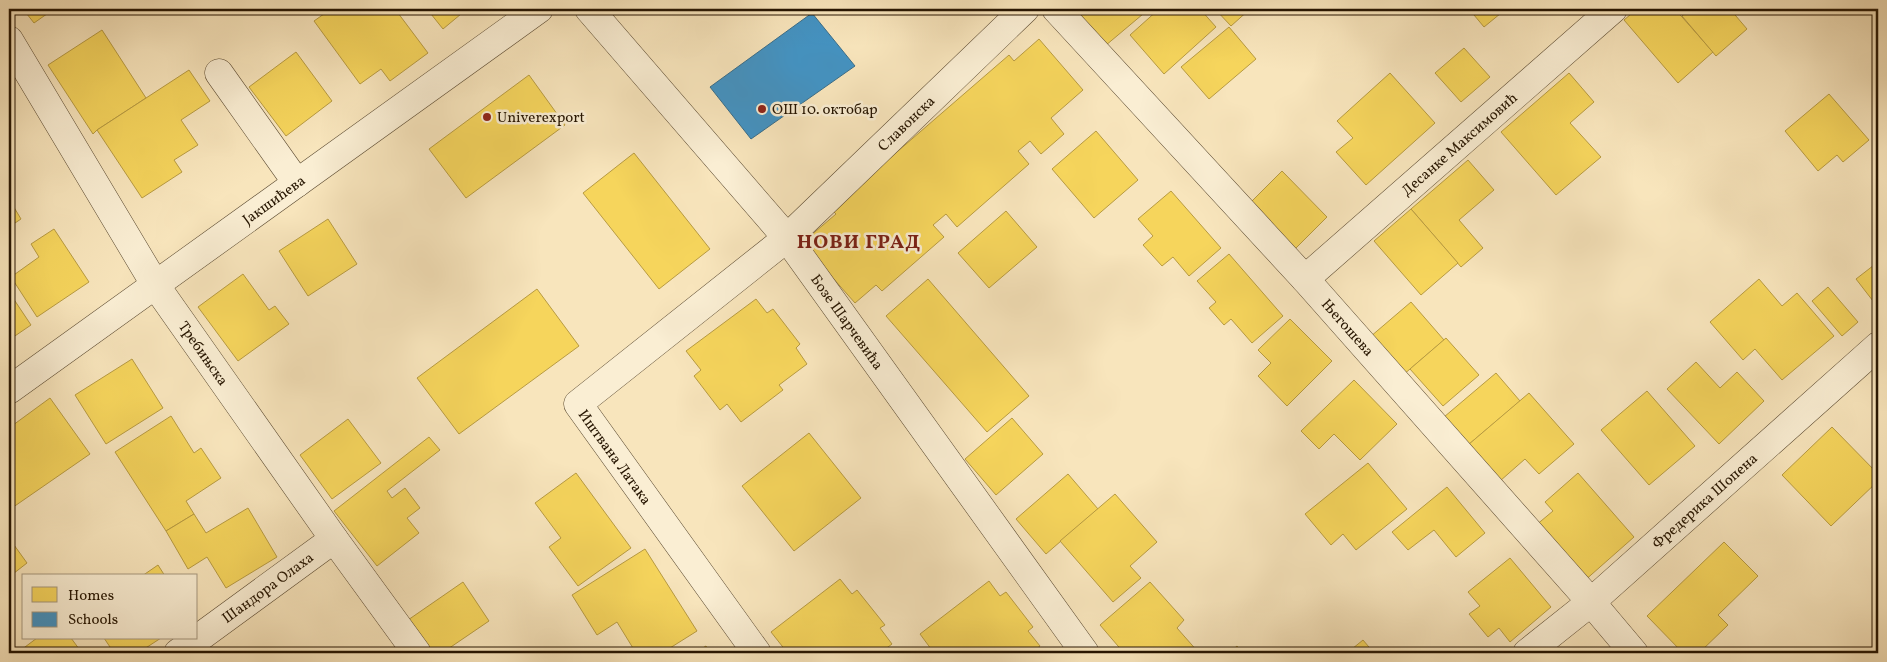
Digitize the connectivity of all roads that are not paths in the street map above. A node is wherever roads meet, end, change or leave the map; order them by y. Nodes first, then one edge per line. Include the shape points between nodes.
1 (540, 9) edge
2 (589, 9) edge
3 (1025, 9) edge
4 (1056, 9) edge
5 (1613, 9) edge
6 (9, 40) edge
7 (219, 73) dead end
8 (297, 183) junction
9 (787, 238) junction
10 (1305, 279) junction
11 (156, 286) junction
12 (1878, 346) edge
13 (9, 390) edge
14 (334, 539) junction
15 (1591, 602) junction
16 (198, 638) edge
17 (196, 640) edge
18 (178, 653) edge
19 (417, 653) edge
20 (757, 653) edge
21 (1085, 653) edge
22 (1527, 653) edge
23 (1634, 653) edge

1 - 8 street, Јакшићева
2 - 9 street, Бозе Шарчевића
3 - 9 street, Славонска
4 - 10 street, Његошева
5 - 10 street, Десанке Максимовић
6 - 11 street, Требињска
7 - 8 street
8 - 11 street, Јакшићева
9 - 20 street, Иштвана Латака via 578,404
9 - 21 street, Бозе Шарчевића
10 - 15 street, Његошева
11 - 13 street, Јакшићева
11 - 14 street, Требињска
12 - 15 street, Фредерика Шопена
14 - 16 street, Шандора Олаха
14 - 19 street, Требињска
15 - 22 street, Фредерика Шопена
15 - 23 street, Његошева
17 - 18 street, Шандора Олаха

